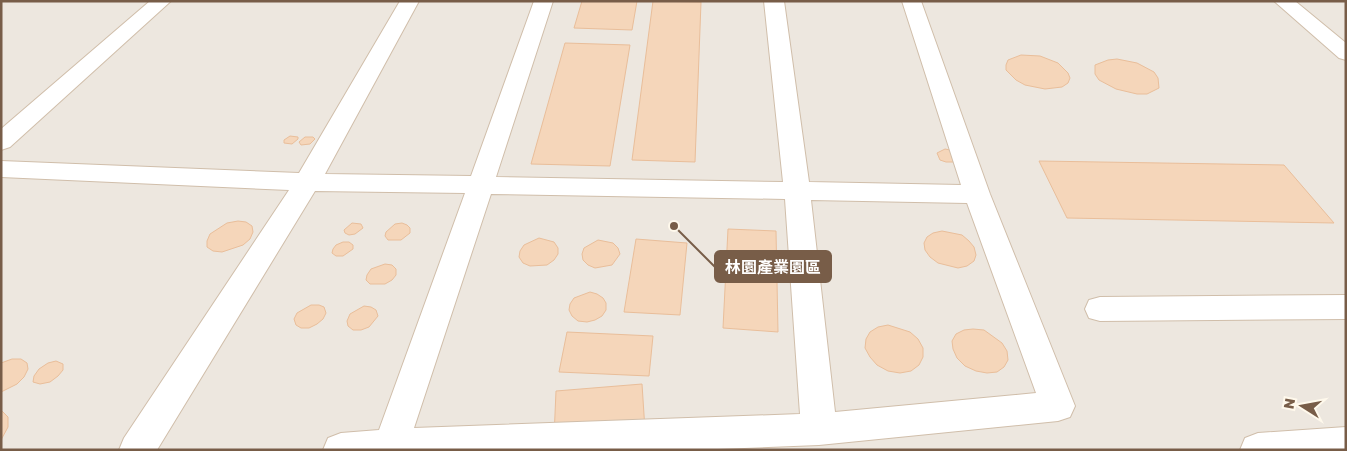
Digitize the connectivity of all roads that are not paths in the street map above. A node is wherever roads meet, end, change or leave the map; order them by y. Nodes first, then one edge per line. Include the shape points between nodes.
1 (162, 1) edge
2 (410, 1) edge
3 (544, 1) edge
4 (774, 1) edge
5 (911, 1) edge
6 (1283, 1) edge
7 (1346, 54) edge
8 (1, 142) edge
9 (1, 169) edge
10 (307, 182) junction
11 (480, 185) junction
12 (797, 191) junction
13 (977, 194) junction
14 (1346, 307) edge
15 (1100, 309) dead end
16 (819, 429) junction
17 (1346, 443) edge
18 (391, 445) junction
19 (137, 450) edge
20 (341, 450) edge
21 (1258, 450) edge

1 - 8 street
2 - 10 street
3 - 11 street
4 - 12 street
5 - 13 street
6 - 7 street
9 - 10 street
10 - 11 street
10 - 19 street
11 - 12 street
11 - 18 street
12 - 13 street
12 - 16 street
13 - 16 street via 1058,406
14 - 15 street
16 - 18 street
17 - 21 street
18 - 20 street

